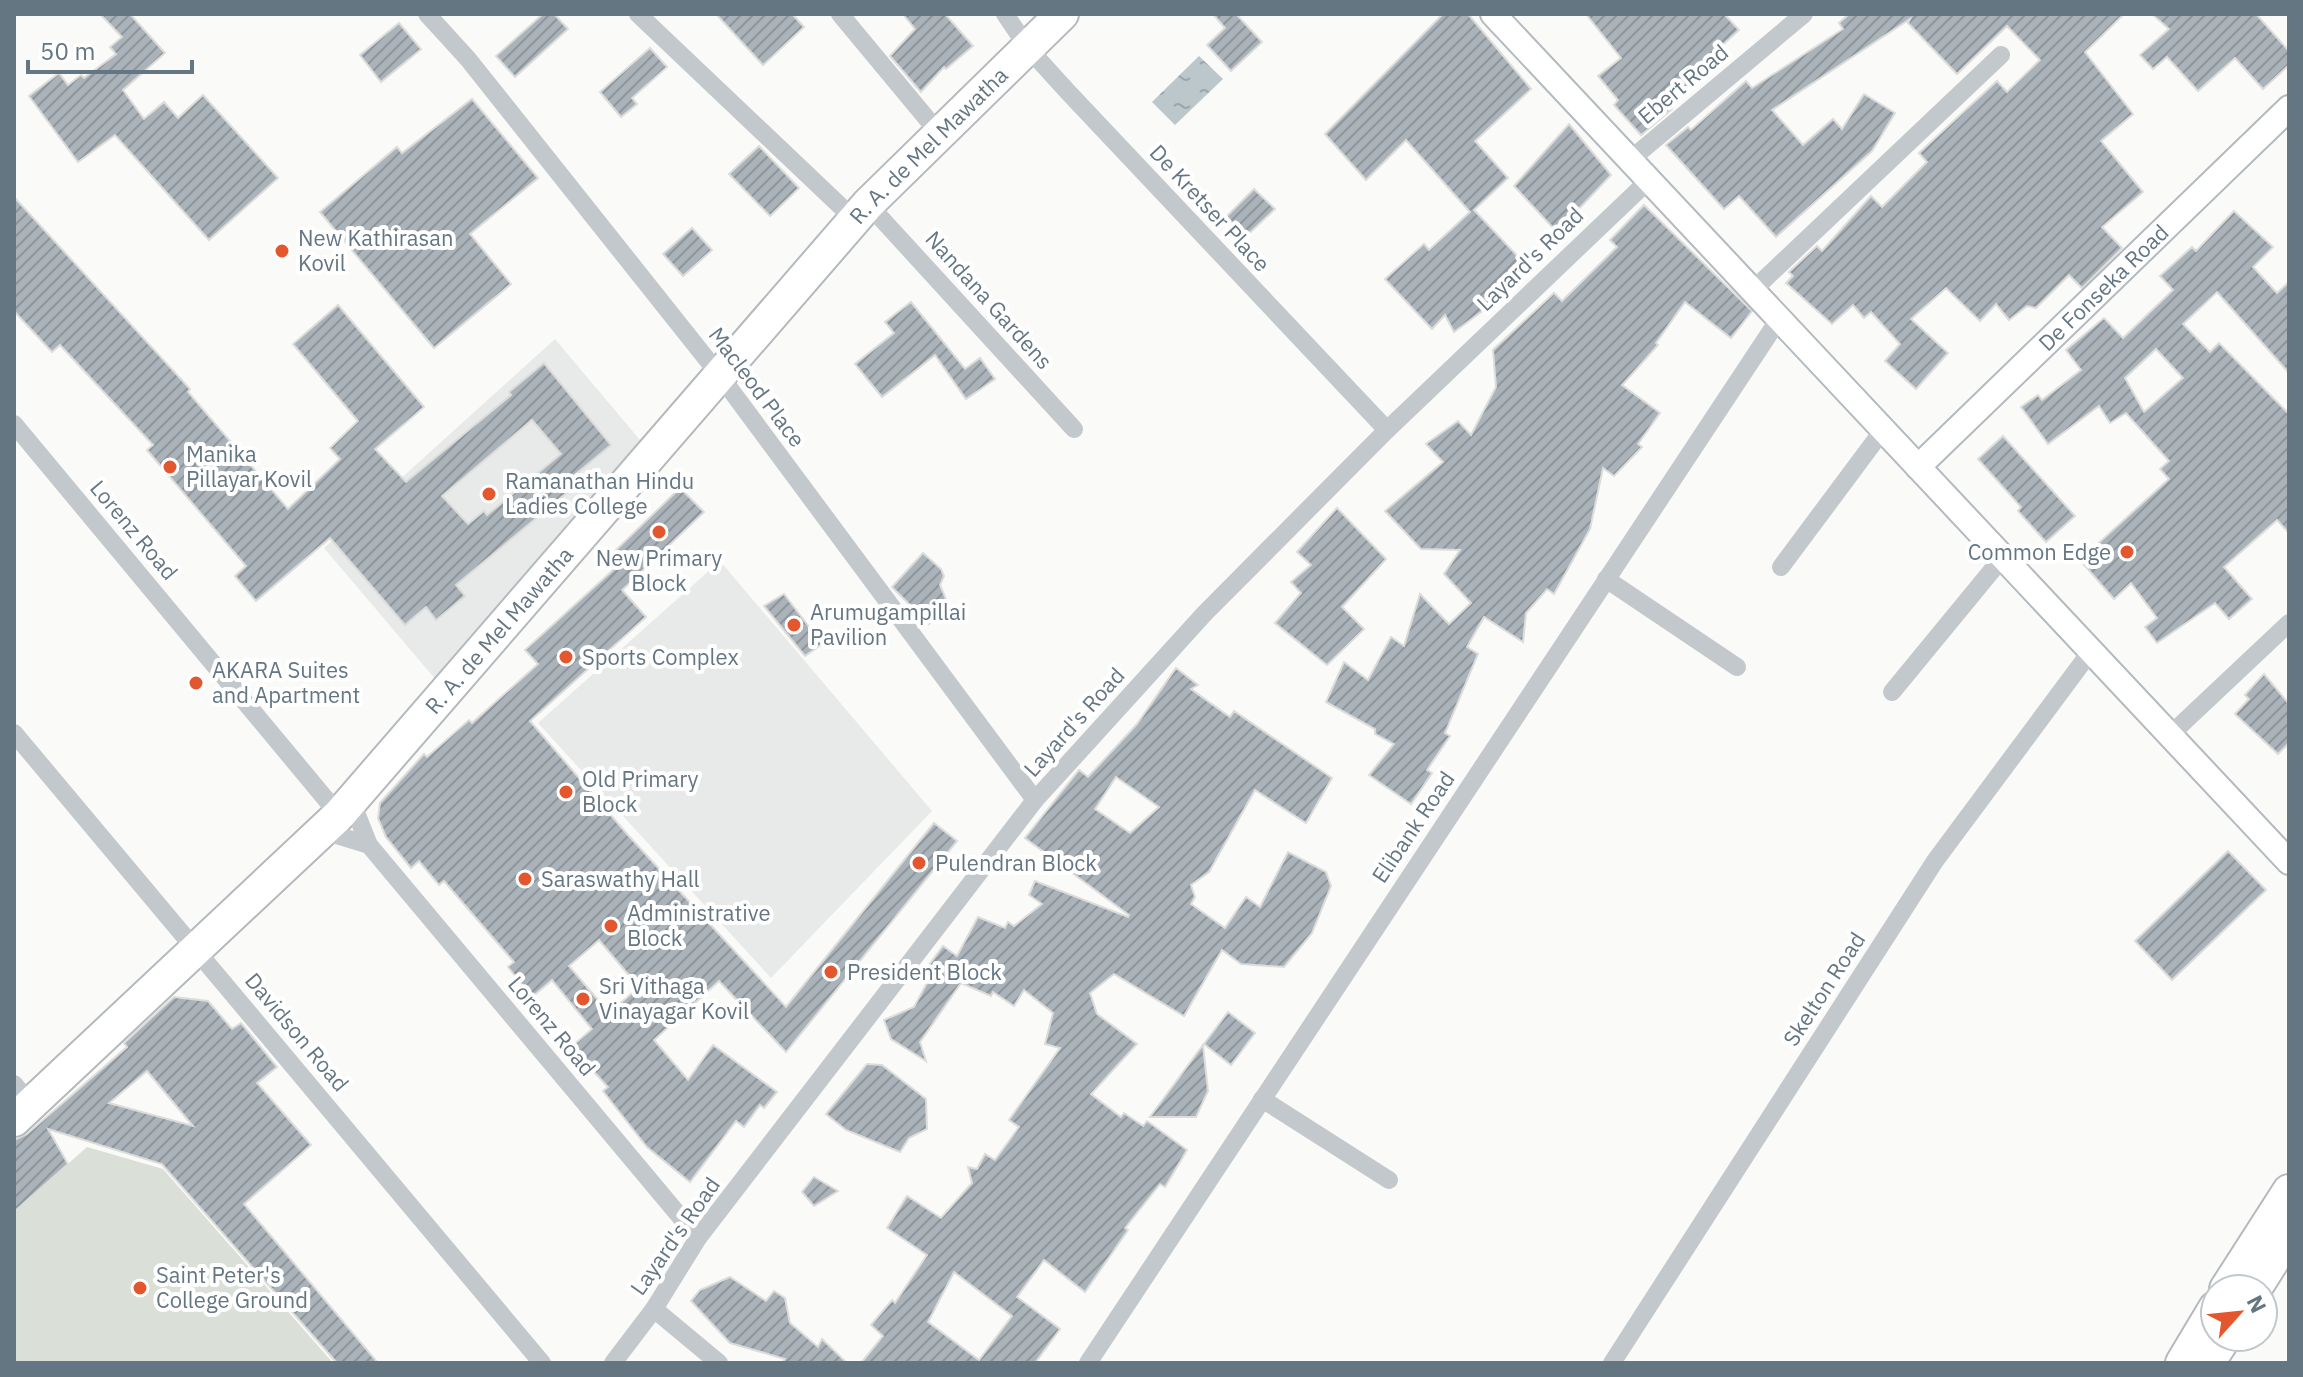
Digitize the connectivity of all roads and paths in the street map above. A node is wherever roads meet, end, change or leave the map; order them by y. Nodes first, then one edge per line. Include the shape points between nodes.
1 (427, 14) edge
2 (638, 14) edge
3 (840, 14) edge
4 (1005, 14) edge
5 (1062, 14) edge
6 (1493, 14) edge
7 (1804, 14) edge
8 (1028, 48) junction
9 (2001, 55) dead end
10 (2289, 108) edge
11 (938, 132) junction
12 (1630, 160) junction
13 (1649, 180) junction
14 (861, 211) junction
15 (1753, 290) junction
16 (1779, 319) junction
17 (721, 377) junction
18 (14, 424) edge
19 (1074, 429) dead end
20 (1387, 430) junction
21 (1883, 430) junction
22 (1918, 467) junction
23 (2003, 557) junction
24 (1781, 567) dead end
25 (1606, 579) junction
26 (2289, 623) edge
27 (2091, 651) junction
28 (1737, 667) dead end
29 (1892, 692) dead end
30 (14, 733) edge
31 (2170, 735) junction
32 (1035, 800) junction
33 (338, 815) junction
34 (369, 845) junction
35 (2289, 862) edge
36 (198, 951) junction
37 (1262, 1099) junction
38 (20, 1103) edge
39 (1389, 1180) dead end
40 (2289, 1191) edge
41 (2289, 1235) edge
42 (698, 1238) junction
43 (2236, 1273) edge
44 (2265, 1273) edge
45 (654, 1309) junction
46 (2199, 1335) edge
47 (542, 1363) edge
48 (613, 1363) edge
49 (719, 1363) edge
50 (1088, 1363) edge
51 (1612, 1363) edge
52 (2182, 1363) edge

1 - 17 street, Macleod Place
2 - 14 street, Nandana Gardens
3 - 11 street
4 - 8 street, De Kretser Place
5 - 8 highway, R. A. de Mel Mawatha
6 - 12 main road
7 - 12 street, Ebert Road
8 - 11 highway, R. A. de Mel Mawatha
8 - 20 street, De Kretser Place
9 - 15 street
10 - 22 main road, De Fonseka Road
11 - 14 highway, R. A. de Mel Mawatha
12 - 13 main road
13 - 15 main road
13 - 20 street, Layard's Road
14 - 17 highway, R. A. de Mel Mawatha
14 - 19 street, Nandana Gardens
15 - 16 main road
16 - 21 main road
16 - 25 street, Elibank Road
17 - 32 street, Macleod Place
17 - 33 highway, R. A. de Mel Mawatha
18 - 33 street, Lorenz Road
20 - 32 street, Layard's Road via 1205,613
21 - 22 main road
21 - 24 street
22 - 23 main road
23 - 27 main road
23 - 29 street
25 - 28 street
25 - 37 street, Elibank Road
26 - 31 street
27 - 31 main road
27 - 51 street, Skelton Road via 1935,861
30 - 36 street, Davidson Road
31 - 35 main road
32 - 42 street, Layard's Road
33 - 34 street, Lorenz Road
33 - 34 street
33 - 36 highway, R. A. de Mel Mawatha
34 - 42 street, Lorenz Road
36 - 38 highway, R. A. de Mel Mawatha
36 - 47 street, Davidson Road
37 - 39 street
37 - 50 street, Elibank Road
40 - 43 highway
41 - 44 highway
42 - 45 street, Layard's Road
45 - 48 street, Layard's Road
45 - 49 street
46 - 52 highway

